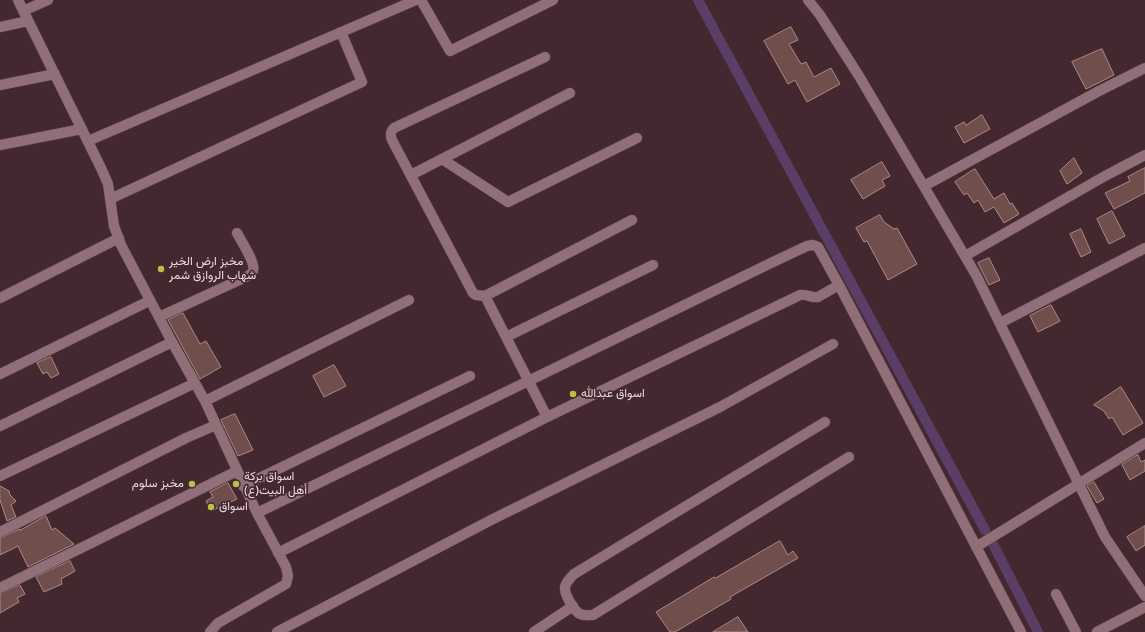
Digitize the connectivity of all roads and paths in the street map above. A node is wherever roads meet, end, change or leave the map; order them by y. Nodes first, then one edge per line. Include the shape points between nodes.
1 (18, 0) edge
2 (48, 0) edge
3 (416, 0) edge
4 (421, 0) edge
5 (553, 0) edge
6 (808, 0) edge
7 (23, 11) junction
8 (28, 21) junction
9 (0, 27) edge
10 (341, 32) junction
11 (545, 57) dead end
12 (1145, 68) edge
13 (55, 74) junction
14 (0, 85) edge
15 (570, 93) dead end
16 (82, 129) junction
17 (637, 138) dead end
18 (88, 140) junction
19 (0, 145) edge
20 (1145, 155) edge
21 (442, 159) junction
22 (411, 175) junction
23 (924, 186) junction
24 (110, 199) junction
25 (632, 220) dead end
26 (237, 233) dead end
27 (119, 238) junction
28 (1145, 248) edge
29 (964, 256) junction
30 (653, 265) dead end
31 (839, 285) junction
32 (486, 296) junction
33 (0, 298) edge
34 (409, 300) dead end
35 (146, 302) dead end
36 (159, 317) junction
37 (1000, 324) junction
38 (506, 337) junction
39 (172, 342) junction
40 (833, 344) dead end
41 (0, 374) edge
42 (470, 376) dead end
43 (528, 380) junction
44 (195, 383) junction
45 (205, 401) junction
46 (547, 417) junction
47 (825, 422) dead end
48 (216, 425) junction
49 (0, 426) edge
50 (1145, 444) edge
51 (849, 457) dead end
52 (237, 472) junction
53 (0, 476) edge
54 (1078, 483) junction
55 (243, 486) junction
56 (257, 513) junction
57 (0, 532) edge
58 (976, 547) junction
59 (278, 553) junction
60 (0, 588) edge
61 (1056, 594) dead end
62 (1145, 596) edge
63 (573, 606) junction
64 (1145, 607) edge
65 (210, 632) edge
66 (277, 632) edge
67 (534, 632) edge
68 (1021, 632) edge
69 (1076, 632) edge
70 (1097, 632) edge

1 - 7 street
2 - 7 street
3 - 10 street
4 - 5 street via 450,51
6 - 23 street via 859,76
7 - 8 street
8 - 9 street
8 - 13 street
10 - 18 street
10 - 24 street via 362,82
11 - 22 street via 394,128 390,135
12 - 23 street
13 - 14 street
13 - 16 street
15 - 21 street
16 - 18 street
16 - 19 street
17 - 21 street via 508,202
18 - 24 street via 108,184
20 - 29 street
21 - 22 street
22 - 32 street via 473,293
23 - 29 street
24 - 27 street via 114,226
25 - 32 street
26 - 36 street via 251,259 252,272
27 - 33 street
27 - 36 street
28 - 37 street
29 - 37 street
30 - 38 street
31 - 43 street via 818,247 807,246
31 - 46 street via 818,297 800,295
31 - 58 street
32 - 38 street
34 - 45 street
35 - 41 street
36 - 39 street
37 - 54 street
38 - 43 street
39 - 44 street
39 - 49 street
40 - 66 street via 720,407 493,519
42 - 55 street
43 - 46 street
43 - 56 street
44 - 45 street
44 - 53 street
45 - 48 street
46 - 59 street
47 - 63 street via 574,574 565,587
48 - 52 street
48 - 57 street
50 - 54 street
51 - 63 street via 603,610 586,616 579,614
52 - 55 street
52 - 60 street
54 - 58 street
54 - 62 street via 1104,537
55 - 56 street
56 - 59 street
58 - 68 street
59 - 65 street via 286,567 286,584 218,622
61 - 69 street
63 - 67 street
64 - 70 street

